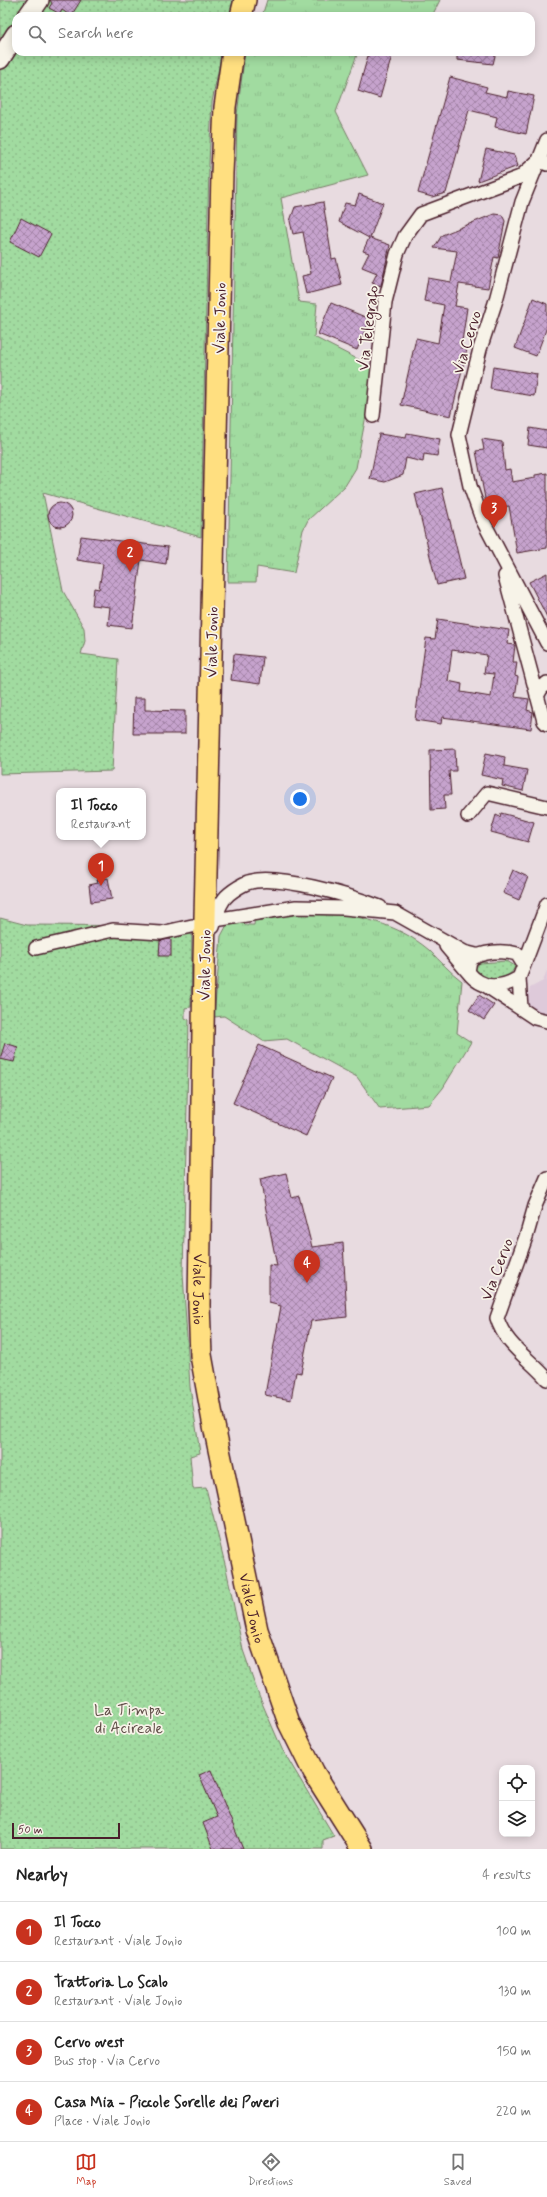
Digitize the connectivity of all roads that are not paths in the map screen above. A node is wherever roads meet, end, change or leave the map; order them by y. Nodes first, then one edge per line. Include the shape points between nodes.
1 (39, 0) edge
2 (245, 0) edge
3 (31, 12) edge
4 (242, 12) edge
5 (12, 40) edge
6 (232, 56) edge
7 (0, 58) edge
8 (547, 140) edge
9 (543, 162) edge
10 (373, 416) dead end
11 (499, 553) junction
12 (547, 643) edge
13 (547, 683) edge
14 (537, 696) junction
15 (546, 725) edge
16 (547, 806) edge
17 (468, 816) dead end
18 (547, 904) edge
19 (395, 913) junction
20 (221, 919) dead end
21 (192, 926) dead end
22 (536, 927) junction
23 (439, 938) junction
24 (36, 948) dead end
25 (507, 951) junction
26 (476, 956) junction
27 (204, 961) junction
28 (524, 965) junction
29 (468, 972) junction
30 (519, 978) junction
31 (485, 985) junction
32 (521, 1008) junction
33 (547, 1021) edge
34 (547, 1178) edge
35 (547, 1379) edge
36 (362, 1849) edge

1 - 3 street
2 - 4 main road
5 - 7 street
6 - 27 main road, Viale Jonio via 225,107 222,173
8 - 9 street, Via Cervo
9 - 10 street, Via Telegrafo via 520,177 421,214 405,236 397,254 385,302
9 - 11 street, Via Cervo via 522,202 458,435 470,486 482,519
11 - 12 street
11 - 14 street
13 - 14 street
14 - 15 street
16 - 17 street via 488,793
18 - 22 street
19 - 20 street via 296,907
19 - 23 street
19 - 27 street via 325,889 268,881 247,883 228,894 219,907
21 - 24 street via 161,933 113,930
22 - 25 street via 522,944
22 - 28 street
23 - 26 street
23 - 29 street
25 - 26 street
25 - 28 street via 517,954
26 - 29 street via 470,960
27 - 36 main road, Viale Jonio via 199,1305 201,1355 257,1630 273,1682 314,1773
28 - 30 street
29 - 31 street via 475,981
30 - 31 street via 508,984
30 - 32 street
31 - 32 street
32 - 33 street via 534,1018
34 - 35 street, Via Cervo via 497,1318 499,1327 516,1350 533,1363

